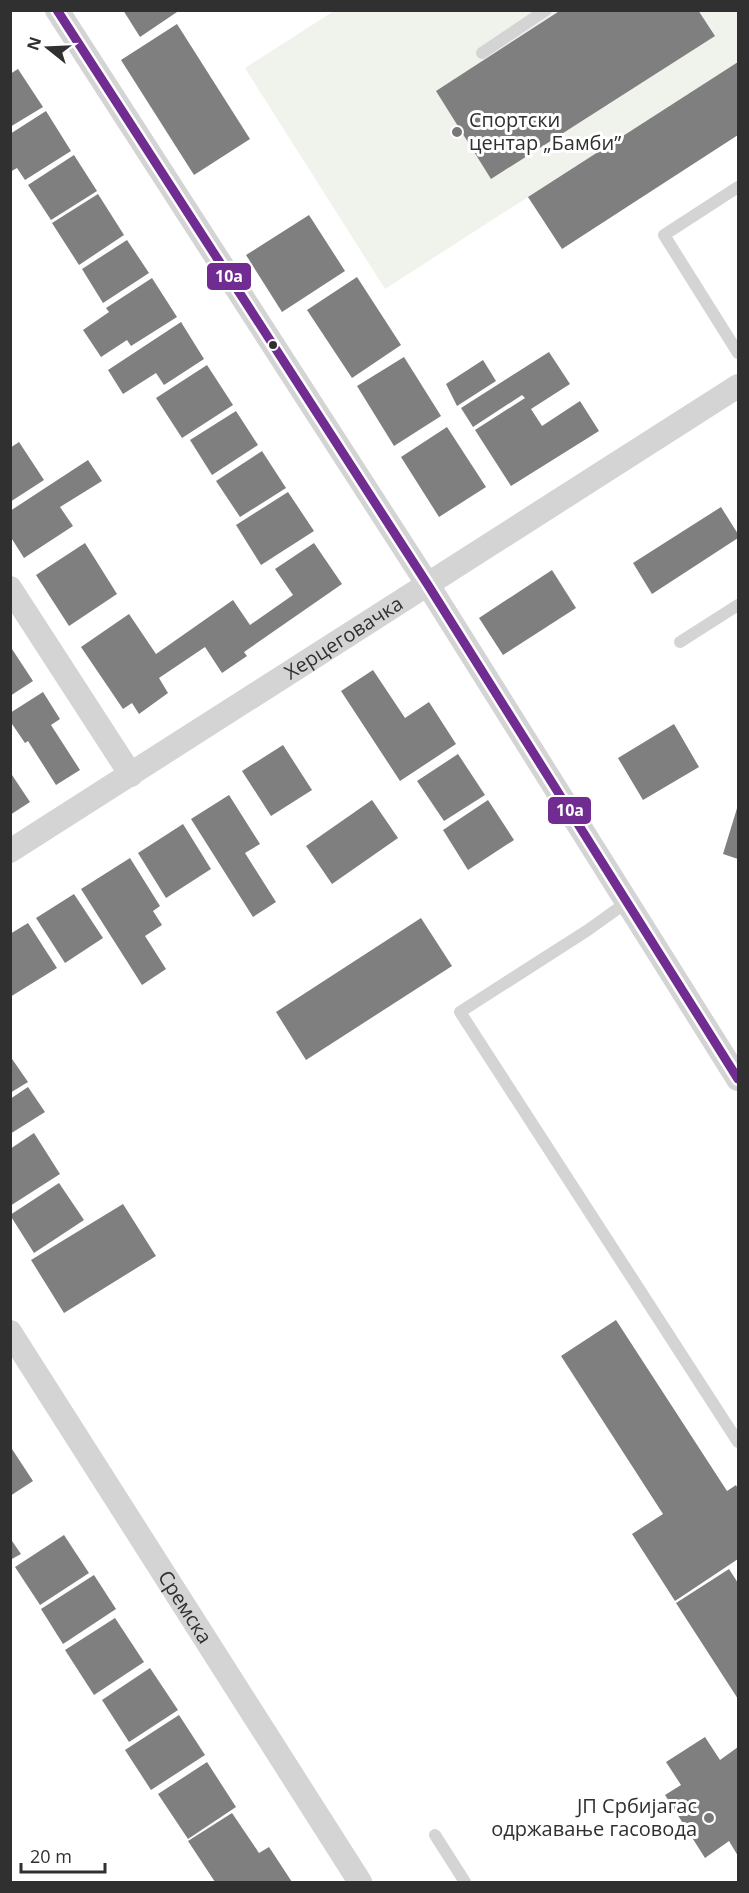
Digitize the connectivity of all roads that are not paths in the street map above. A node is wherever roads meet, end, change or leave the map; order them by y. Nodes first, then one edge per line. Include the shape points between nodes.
1 (57, 10) edge
2 (546, 10) edge
3 (482, 53) dead end
4 (738, 187) edge
5 (738, 353) edge
6 (738, 386) edge
7 (428, 585) junction
8 (10, 588) edge
9 (738, 605) edge
10 (680, 642) dead end
11 (131, 775) junction
12 (10, 852) edge
13 (627, 902) junction
14 (738, 1079) edge
15 (10, 1332) edge
16 (738, 1442) edge
17 (435, 1835) dead end
18 (360, 1882) edge
19 (465, 1882) edge

1 - 7 street
2 - 3 lane
4 - 5 lane via 664,235
6 - 7 street, Херцеговачка
7 - 11 street, Херцеговачка
7 - 13 street
8 - 11 street
9 - 10 lane
11 - 12 street, Херцеговачка
13 - 14 street
13 - 16 lane via 460,1012
15 - 18 street, Сремска
17 - 19 lane

